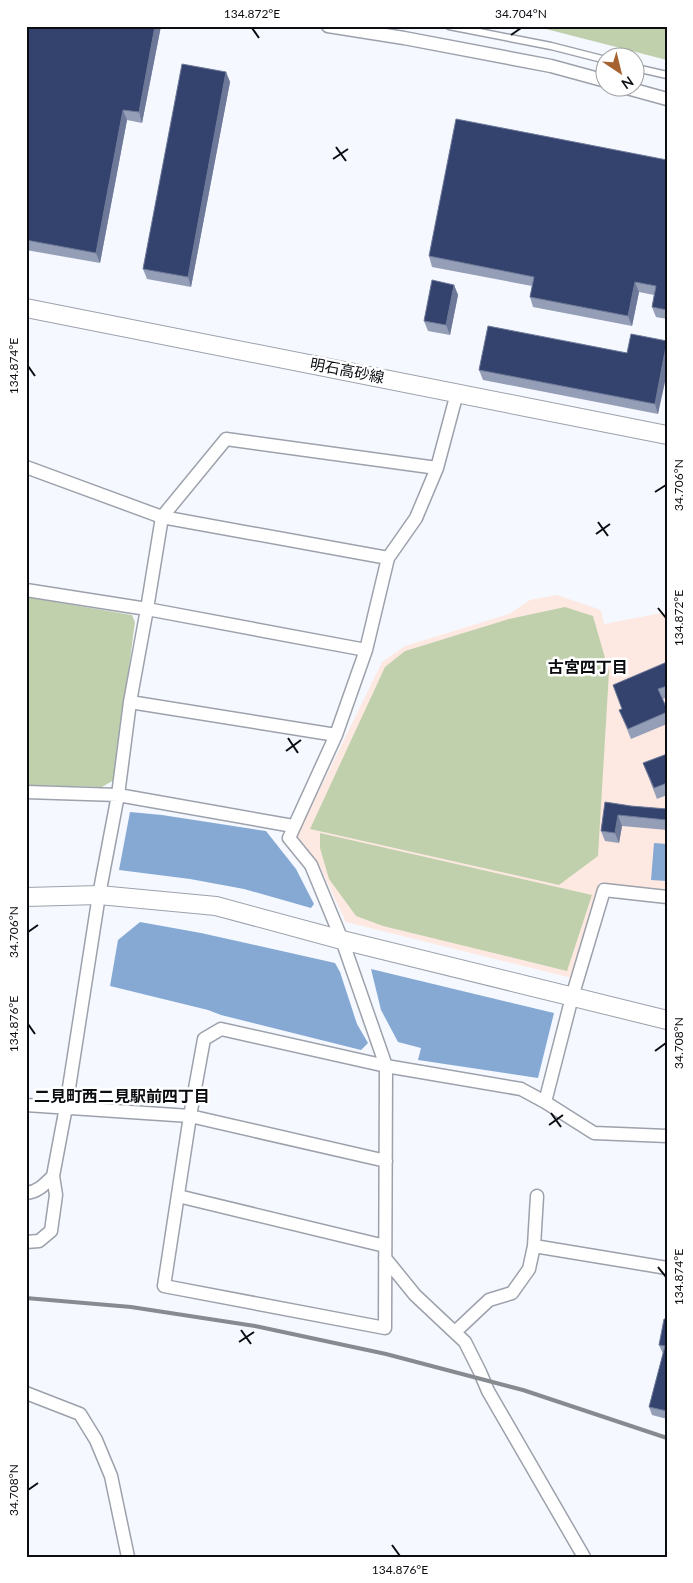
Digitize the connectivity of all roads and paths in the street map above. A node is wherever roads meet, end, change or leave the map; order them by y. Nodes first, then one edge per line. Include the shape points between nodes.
1 (328, 26) edge
2 (449, 26) edge
3 (596, 57) edge
4 (646, 71) edge
5 (667, 76) edge
6 (596, 78) edge
7 (646, 93) edge
8 (667, 99) edge
9 (26, 308) edge
10 (457, 393) junction
11 (667, 435) edge
12 (26, 467) edge
13 (437, 468) junction
14 (162, 517) junction
15 (388, 558) junction
16 (26, 590) edge
17 (147, 609) junction
18 (366, 650) junction
19 (130, 702) junction
20 (336, 735) junction
21 (26, 792) edge
22 (118, 795) junction
23 (293, 826) junction
24 (100, 895) junction
25 (667, 896) edge
26 (26, 897) edge
27 (342, 940) junction
28 (572, 997) junction
29 (667, 1020) edge
30 (386, 1066) junction
31 (545, 1102) junction
32 (26, 1105) edge
33 (66, 1107) junction
34 (190, 1116) junction
35 (667, 1136) edge
36 (386, 1161) junction
37 (53, 1176) junction
38 (26, 1193) edge
39 (178, 1196) junction
40 (537, 1196) dead end
41 (26, 1242) edge
42 (534, 1246) junction
43 (385, 1252) junction
44 (667, 1268) edge
45 (455, 1332) junction
46 (26, 1393) edge
47 (128, 1557) edge
48 (584, 1557) edge

1 - 6 street via 551,66
2 - 3 lane
4 - 5 lane
7 - 8 street
9 - 10 street, 明石高砂線
10 - 11 street, 明石高砂線
10 - 13 street
12 - 14 street
13 - 14 street via 226,439
13 - 15 street via 416,518
14 - 15 street
14 - 17 street
15 - 18 street
16 - 17 street
17 - 18 street
17 - 19 street
18 - 20 street
19 - 20 street
19 - 22 street
20 - 23 street
21 - 22 street
22 - 23 street
22 - 24 street
23 - 27 street via 289,838 310,865
24 - 26 street
24 - 27 street via 216,906
24 - 33 street
25 - 28 street via 604,890
27 - 28 street
27 - 30 street
28 - 29 street
28 - 31 street
30 - 31 street via 521,1089
30 - 34 street via 221,1028 204,1039
30 - 36 street
31 - 35 street via 594,1133
32 - 33 street
33 - 34 street
33 - 37 street
34 - 36 street
34 - 39 street
36 - 43 street
37 - 38 street via 40,1189
37 - 41 street via 56,1195 50,1230 39,1241
39 - 43 street
39 - 43 street via 164,1286 385,1328
40 - 42 street
42 - 44 street
42 - 45 street via 529,1269 512,1293 489,1300
43 - 45 street via 415,1295
45 - 48 street via 465,1342 488,1391
46 - 47 street via 80,1414 96,1440 111,1476

